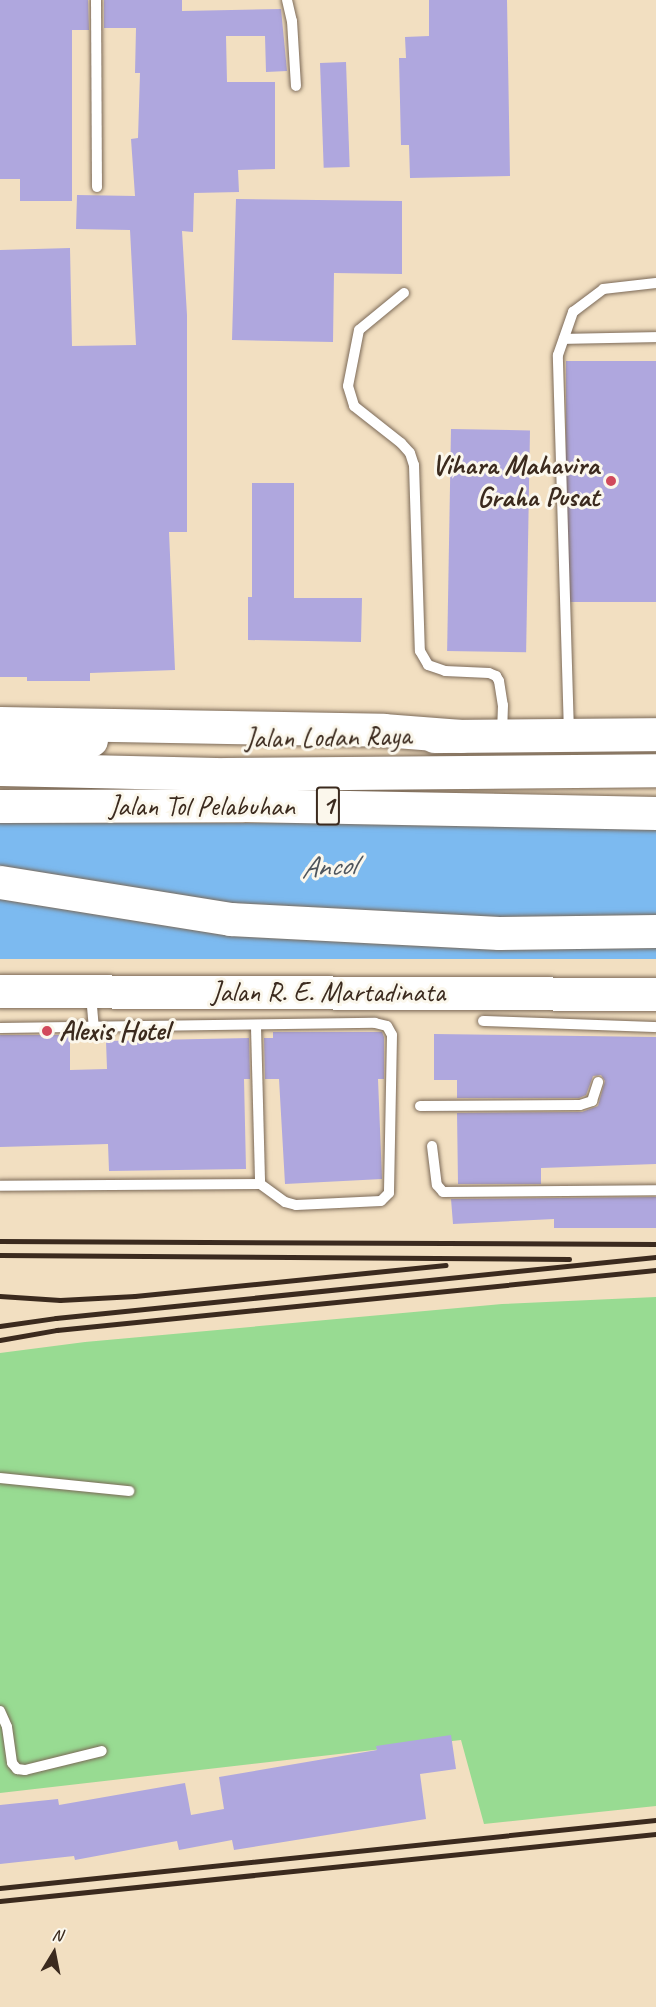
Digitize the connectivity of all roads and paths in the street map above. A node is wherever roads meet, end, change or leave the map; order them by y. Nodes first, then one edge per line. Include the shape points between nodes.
1 (96, 0) edge
2 (287, 0) edge
3 (296, 86) dead end
4 (97, 187) dead end
5 (656, 283) edge
6 (404, 293) dead end
7 (656, 338) edge
8 (564, 339) junction
9 (0, 723) edge
10 (656, 734) edge
11 (461, 736) junction
12 (570, 736) junction
13 (502, 737) junction
14 (0, 741) edge
15 (0, 769) edge
16 (656, 770) edge
17 (0, 806) edge
18 (656, 813) edge
19 (0, 882) edge
20 (656, 931) edge
21 (0, 991) edge
22 (91, 991) junction
23 (656, 994) edge
24 (545, 1008) junction
25 (483, 1021) dead end
26 (94, 1027) junction
27 (256, 1027) junction
28 (656, 1027) edge
29 (0, 1029) edge
30 (598, 1082) dead end
31 (420, 1106) dead end
32 (432, 1146) dead end
33 (260, 1184) junction
34 (0, 1186) edge
35 (656, 1190) edge
36 (0, 1478) edge
37 (129, 1491) dead end
38 (1, 1709) edge
39 (102, 1751) dead end

1 - 4 lane
2 - 3 lane
5 - 8 lane via 603,289 573,312
6 - 13 lane via 359,330 348,386 354,406 401,443 414,465 420,651 428,665 445,671 496,676 503,705
7 - 8 lane
8 - 12 lane via 558,364
9 - 11 highway via 383,730
10 - 12 highway, Jalan Lodan Raya
11 - 13 highway, Jalan Lodan Raya
11 - 14 highway, Jalan Lodan Raya
12 - 13 highway, Jalan Lodan Raya
15 - 16 highway, Jalan Tol Pelabuhan / 1 via 226,774
17 - 18 highway, Jalan Tol Pelabuhan / 1 via 242,805
19 - 20 highway via 230,919 499,933
21 - 22 highway, Jalan R. E. Martadinata
22 - 24 highway, Jalan R. E. Martadinata
22 - 26 lane
23 - 24 highway, Jalan R. E. Martadinata
24 - 25 lane
24 - 28 lane via 596,1030
26 - 27 lane
26 - 29 lane
27 - 33 lane
27 - 33 lane via 375,1023 387,1026 392,1035 389,1193 381,1201 296,1205
30 - 31 lane via 592,1101 580,1105
32 - 35 lane via 437,1185 443,1192
33 - 34 lane
36 - 37 lane
38 - 39 lane via 12,1763 17,1769

